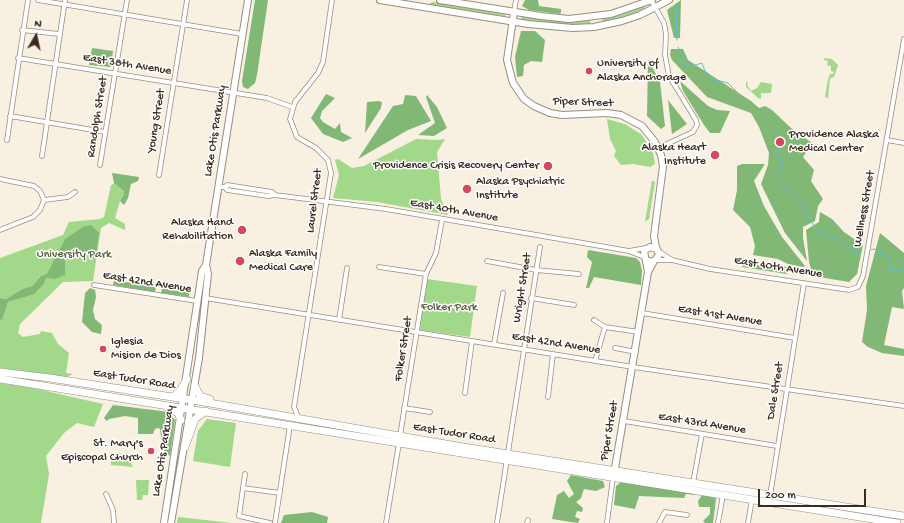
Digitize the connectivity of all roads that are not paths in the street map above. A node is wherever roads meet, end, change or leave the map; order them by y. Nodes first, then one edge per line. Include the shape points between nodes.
1 (28, 0) edge
2 (38, 0) edge
3 (127, 0) edge
4 (187, 0) edge
5 (248, 0) edge
6 (332, 0) edge
7 (380, 0) edge
8 (440, 0) edge
9 (516, 0) edge
10 (651, 0) edge
11 (669, 0) edge
12 (64, 2) edge
13 (403, 2) edge
14 (655, 8) junction
15 (514, 12) junction
16 (124, 15) junction
17 (512, 22) junction
18 (184, 24) junction
19 (22, 30) junction
20 (59, 34) junction
21 (242, 34) junction
22 (904, 39) edge
23 (18, 58) junction
24 (54, 63) junction
25 (115, 73) junction
26 (174, 83) junction
27 (233, 93) junction
28 (292, 107) junction
29 (10, 116) junction
30 (46, 122) junction
31 (105, 132) junction
32 (7, 140) dead end
33 (887, 140) junction
34 (904, 143) edge
35 (658, 148) junction
36 (42, 156) dead end
37 (100, 166) dead end
38 (159, 175) dead end
39 (0, 179) edge
40 (222, 187) junction
41 (75, 192) dead end
42 (44, 200) junction
43 (326, 202) junction
44 (442, 220) junction
45 (0, 230) edge
46 (654, 236) junction
47 (540, 247) dead end
48 (647, 248) junction
49 (657, 250) junction
50 (629, 251) junction
51 (645, 258) junction
52 (672, 260) junction
53 (487, 261) dead end
54 (655, 261) junction
55 (206, 265) junction
56 (379, 267) dead end
57 (347, 268) dead end
58 (536, 270) junction
59 (202, 271) junction
60 (648, 272) junction
61 (426, 274) junction
62 (579, 274) dead end
63 (804, 283) junction
64 (94, 285) dead end
65 (858, 287) joint
66 (503, 293) dead end
67 (205, 298) junction
68 (531, 298) junction
69 (197, 302) junction
70 (574, 305) dead end
71 (642, 314) junction
72 (309, 315) junction
73 (339, 320) junction
74 (594, 320) dead end
75 (202, 323) junction
76 (605, 327) junction
77 (416, 332) junction
78 (639, 332) junction
79 (795, 338) junction
80 (472, 341) junction
81 (494, 344) junction
82 (615, 348) dead end
83 (524, 349) junction
84 (636, 352) junction
85 (553, 354) junction
86 (595, 361) junction
87 (633, 367) junction
88 (0, 372) edge
89 (0, 379) edge
90 (187, 379) junction
91 (195, 386) junction
92 (786, 390) junction
93 (465, 393) dead end
94 (173, 397) junction
95 (548, 397) dead end
96 (184, 399) junction
97 (192, 400) junction
98 (162, 404) junction
99 (904, 406) edge
100 (233, 407) junction
101 (294, 407) junction
102 (182, 408) junction
103 (404, 408) junction
104 (191, 409) junction
105 (206, 411) junction
106 (430, 412) dead end
107 (292, 418) junction
108 (181, 420) junction
109 (624, 421) junction
110 (290, 425) junction
111 (300, 427) junction
112 (702, 434) junction
113 (290, 436) junction
114 (400, 440) junction
115 (777, 446) junction
116 (185, 447) junction
117 (507, 457) junction
118 (245, 474) dead end
119 (614, 474) junction
120 (693, 484) junction
121 (243, 488) junction
122 (106, 494) dead end
123 (280, 494) junction
124 (723, 494) junction
125 (752, 499) junction
126 (770, 499) junction
127 (687, 515) dead end
128 (904, 516) edge
129 (114, 523) edge
130 (164, 523) edge
131 (171, 523) edge
132 (270, 523) edge
133 (276, 523) edge
134 (386, 523) edge
135 (497, 523) edge
136 (606, 523) edge
137 (659, 523) edge
138 (718, 523) edge
139 (748, 523) edge
140 (897, 523) edge

1 - 19 street
2 - 12 street
3 - 16 street, Randolph Street
4 - 18 street, Young Street
5 - 21 main road, Lake Otis Parkway
6 - 28 street via 323,62 318,73
7 - 13 main road
8 - 15 main road
9 - 15 street
10 - 14 street
10 - 15 main road via 611,14 583,18 556,18
11 - 14 main road
12 - 16 street
12 - 20 street
13 - 17 main road
14 - 17 main road via 632,18 594,27 559,28
14 - 35 street via 664,23 665,55 670,76 697,125 693,132
15 - 17 main road, Piper Street
16 - 18 street
16 - 25 street, Randolph Street
17 - 35 main road, Piper Street via 507,60 513,83 524,99 550,113 562,115 622,115 642,126
18 - 21 street
18 - 26 street, Young Street
19 - 20 street
19 - 23 street
20 - 24 street
21 - 27 main road, Lake Otis Parkway
22 - 33 street, Wellness Street
23 - 24 street, East 38th Avenue
23 - 29 street
24 - 25 street, East 38th Avenue
24 - 30 street
25 - 26 street, East 38th Avenue
25 - 31 street, Randolph Street
26 - 27 street, East 38th Avenue
26 - 38 street, Young Street
27 - 28 street, East 38th Avenue via 267,98
27 - 40 main road, Lake Otis Parkway
28 - 43 street, Laurel Street via 290,119 297,137 323,153 331,167
29 - 30 street
29 - 32 street
30 - 31 street
30 - 36 street
31 - 37 street, Randolph Street
33 - 34 street
33 - 65 street, Wellness Street via 863,276
35 - 46 main road, Piper Street via 663,162
39 - 42 street via 34,186
40 - 43 street, East 40th Avenue via 227,190
40 - 55 main road, Lake Otis Parkway
41 - 42 street via 68,197
42 - 45 street via 40,210 33,217
43 - 44 street, East 40th Avenue via 386,209
43 - 72 street, Laurel Street
44 - 50 street, East 40th Avenue
44 - 61 street, Folker Street via 436,253
46 - 48 main road, Piper Street
46 - 49 main road, Piper Street
47 - 58 street, Wright Street
48 - 49 main road
48 - 50 street, East 40th Avenue
48 - 51 main road, Piper Street
49 - 52 street, East 40th Avenue
49 - 54 main road, Piper Street via 659,255
50 - 51 street, East 40th Avenue
51 - 54 main road
51 - 60 main road, Piper Street
52 - 54 street, East 40th Avenue
52 - 63 street, East 40th Avenue via 710,269
53 - 58 street
54 - 60 main road, Piper Street
55 - 59 main road, Lake Otis Parkway
55 - 67 main road, Lake Otis Parkway via 208,274
56 - 61 street
57 - 73 street
58 - 62 street
58 - 68 street, Wright Street
59 - 67 main road via 202,291
59 - 69 main road, Lake Otis Parkway
60 - 71 main road, Piper Street
61 - 77 street, Folker Street
63 - 65 street, East 40th Avenue via 849,290
63 - 79 street, Dale Street
64 - 69 street, East 42nd Avenue
66 - 81 street
67 - 72 street, East 42nd Avenue
67 - 75 main road, Lake Otis Parkway
68 - 70 street
68 - 83 street, Wright Street
69 - 75 main road via 200,305
69 - 90 main road, Lake Otis Parkway
71 - 78 main road, Piper Street
71 - 79 street, East 41st Avenue
72 - 73 street, East 42nd Avenue
72 - 101 street, Laurel Street
73 - 77 street, East 42nd Avenue
74 - 76 street
75 - 91 main road, Lake Otis Parkway
76 - 78 street
76 - 86 street
77 - 80 street, East 42nd Avenue
77 - 103 street, Folker Street
78 - 84 main road, Piper Street
79 - 92 street, Dale Street
80 - 81 street, East 42nd Avenue
80 - 93 street
81 - 83 street, East 42nd Avenue
82 - 84 street
83 - 85 street, East 42nd Avenue
83 - 117 street, Wright Street
84 - 87 main road, Piper Street
85 - 86 street, East 42nd Avenue
85 - 95 street
86 - 87 street, East 42nd Avenue
87 - 92 street, East 42nd Avenue
87 - 109 main road, Piper Street
88 - 94 main road, East Tudor Road
89 - 98 main road, East Tudor Road
90 - 94 main road via 181,391
90 - 96 main road, Lake Otis Parkway
91 - 97 main road, Lake Otis Parkway
91 - 100 main road via 201,397
92 - 99 street, East 42nd Avenue
92 - 115 street, Dale Street
94 - 96 main road, East Tudor Road
96 - 97 main road, East Tudor Road
96 - 102 main road, Lake Otis Parkway
97 - 100 main road, East Tudor Road
97 - 104 main road, Lake Otis Parkway
98 - 102 main road, East Tudor Road
98 - 108 main road via 176,412
100 - 107 main road, East Tudor Road
101 - 107 street
101 - 107 street
102 - 104 main road, East Tudor Road
102 - 108 main road, Lake Otis Parkway
103 - 106 street
103 - 114 street, Folker Street
104 - 105 main road, East Tudor Road
104 - 116 main road, Lake Otis Parkway
105 - 110 main road, East Tudor Road
105 - 116 main road via 195,419
107 - 110 street
107 - 114 main road, East Tudor Road
108 - 130 main road, Lake Otis Parkway
109 - 112 street, East 43rd Avenue
109 - 119 main road, Piper Street
110 - 111 main road, East Tudor Road
110 - 113 street
111 - 113 street
111 - 114 main road, East Tudor Road via 383,440
112 - 115 street, East 43rd Avenue
112 - 120 street
113 - 123 street
114 - 117 main road, East Tudor Road
114 - 117 main road, East Tudor Road via 419,440
114 - 134 street, Folker Street
115 - 126 street, Dale Street
116 - 131 main road, Lake Otis Parkway
117 - 119 main road, East Tudor Road
117 - 135 street, Wright Street
118 - 121 street
119 - 120 main road, East Tudor Road
119 - 124 main road, East Tudor Road
119 - 136 street, Piper Street
120 - 126 main road, East Tudor Road
121 - 123 street
121 - 132 street via 239,516
122 - 129 street via 113,510
123 - 133 street
124 - 125 main road, East Tudor Road
124 - 138 street
125 - 126 main road, East Tudor Road
125 - 139 street
126 - 128 main road, East Tudor Road
126 - 140 main road, East Tudor Road
127 - 137 street via 665,512

